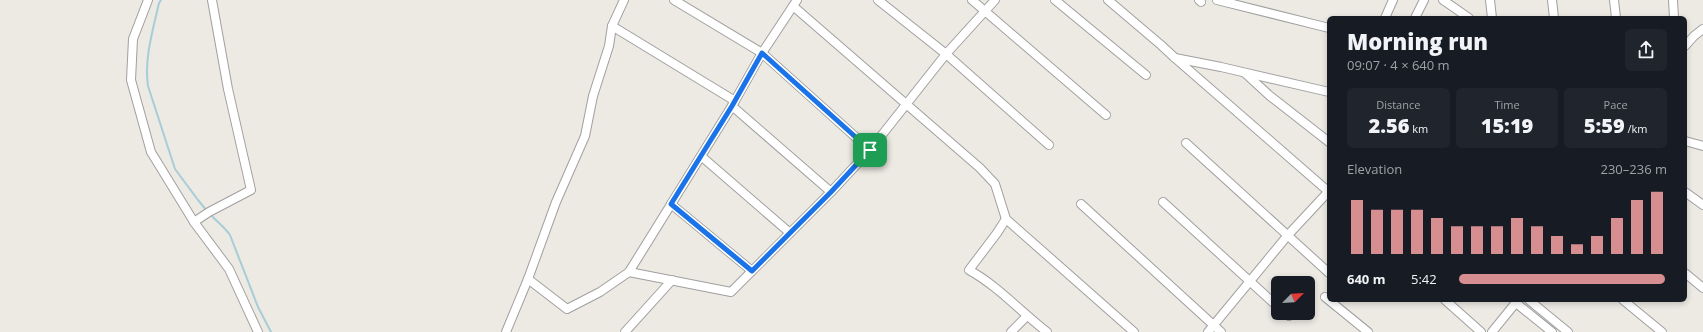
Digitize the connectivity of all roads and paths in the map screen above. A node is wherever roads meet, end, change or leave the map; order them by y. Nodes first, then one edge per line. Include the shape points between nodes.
1 (148, 0) edge
2 (212, 0) edge
3 (624, 0) edge
4 (674, 0) edge
5 (878, 0) edge
6 (972, 0) edge
7 (995, 0) edge
8 (1055, 0) edge
9 (1108, 0) edge
10 (1217, 0) edge
11 (1393, 0) edge
12 (1424, 0) edge
13 (1443, 0) edge
14 (1490, 0) edge
15 (1552, 0) edge
16 (1614, 0) edge
17 (1673, 0) edge
18 (795, 3) edge
19 (985, 11) junction
20 (1386, 16) edge
21 (1416, 16) edge
22 (1466, 16) edge
23 (1492, 16) edge
24 (1554, 16) edge
25 (1616, 16) edge
26 (1674, 16) edge
27 (612, 26) junction
28 (1327, 28) edge
29 (1703, 29) edge
30 (1687, 44) edge
31 (762, 53) junction
32 (946, 54) junction
33 (1175, 58) junction
34 (1245, 72) junction
35 (1146, 75) dead end
36 (1327, 92) edge
37 (733, 103) junction
38 (907, 105) junction
39 (1106, 115) dead end
40 (1327, 140) edge
41 (1687, 142) edge
42 (1186, 143) dead end
43 (1049, 145) dead end
44 (1703, 146) edge
45 (870, 150) junction
46 (701, 156) junction
47 (1327, 190) edge
48 (831, 192) junction
49 (1687, 193) edge
50 (1327, 194) edge
51 (1163, 202) dead end
52 (671, 204) junction
53 (1081, 204) dead end
54 (1703, 205) edge
55 (1006, 219) junction
56 (194, 222) junction
57 (790, 233) junction
58 (1288, 235) junction
59 (752, 271) junction
60 (1327, 271) edge
61 (629, 272) junction
62 (1687, 275) edge
63 (528, 279) junction
64 (672, 280) junction
65 (1251, 282) junction
66 (1703, 288) edge
67 (1271, 301) edge
68 (1332, 302) edge
69 (1447, 302) edge
70 (1517, 302) edge
71 (1531, 302) edge
72 (1625, 302) edge
73 (1027, 316) junction
74 (1211, 329) edge
75 (258, 332) edge
76 (506, 332) edge
77 (625, 332) edge
78 (1011, 332) edge
79 (1047, 332) edge
80 (1134, 332) edge
81 (1221, 332) edge
82 (1368, 332) edge
83 (1481, 332) edge
84 (1492, 332) edge
85 (1552, 332) edge
86 (1568, 332) edge
87 (1662, 332) edge

1 - 56 street via 133,39 131,80 151,152
2 - 56 street via 228,89 251,190
3 - 27 street
4 - 31 street
5 - 32 street
6 - 19 street
7 - 19 street
8 - 35 street
9 - 33 street
10 - 28 street
11 - 20 street
12 - 21 street
13 - 22 street
14 - 23 street
15 - 24 street
16 - 25 street
17 - 26 street
18 - 31 street
18 - 38 street
19 - 32 street
19 - 39 street
27 - 37 street
27 - 63 street via 585,136 556,202
29 - 30 street
31 - 37 street
31 - 45 street
32 - 38 street
32 - 43 street
33 - 34 street
33 - 47 street
34 - 36 street
34 - 40 street via 1270,96
37 - 46 street
37 - 48 street
38 - 45 street
38 - 55 street via 995,184
41 - 44 street
42 - 58 street
45 - 48 street
46 - 52 street
46 - 57 street
48 - 57 street
49 - 54 street
50 - 58 street
51 - 65 street
52 - 59 street
52 - 61 street
53 - 74 street
55 - 73 street via 969,270 985,278
55 - 80 street
56 - 75 street via 229,269
57 - 59 street
58 - 60 street
58 - 65 street
59 - 64 street via 731,292
61 - 63 street via 600,292 567,309
61 - 64 street
62 - 66 street
63 - 76 street
64 - 77 street
65 - 67 street
65 - 74 street
68 - 82 street
69 - 83 street
70 - 84 street
70 - 85 street
71 - 86 street
72 - 87 street
73 - 78 street
73 - 79 street
74 - 81 street

